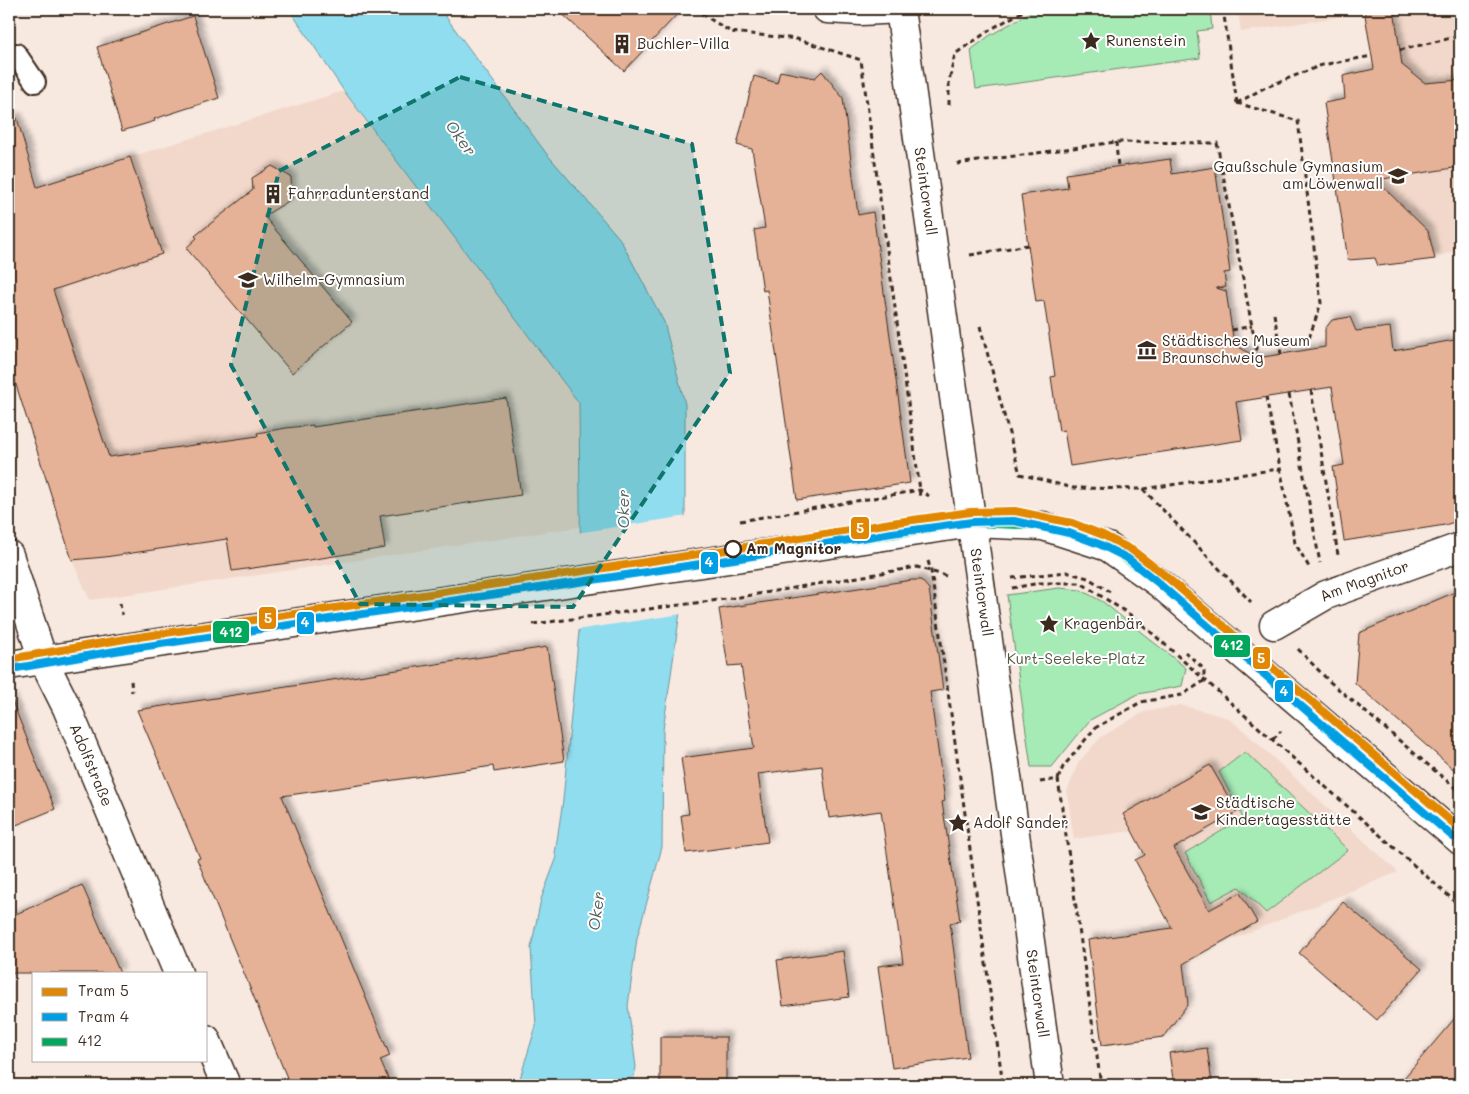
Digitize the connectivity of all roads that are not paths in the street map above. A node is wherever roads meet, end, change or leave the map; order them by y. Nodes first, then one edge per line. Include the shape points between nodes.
1 (827, 9) edge
2 (901, 9) edge
3 (9, 56) edge
4 (35, 82) dead end
5 (972, 523) junction
6 (1460, 547) edge
7 (9, 556) edge
8 (1274, 625) road end
9 (43, 660) junction
10 (9, 665) edge
11 (1460, 840) edge
12 (178, 972) edge
13 (208, 1044) edge
14 (226, 1085) edge
15 (1050, 1085) edge

1 - 2 street
2 - 5 street, Steintorwall
3 - 4 lane via 16,54
5 - 9 street
5 - 11 street via 1043,526 1108,547 1159,583
5 - 15 street, Steintorwall via 990,580
6 - 8 street, Am Magnitor via 1335,592
7 - 9 street, Adolfstraße
9 - 10 street
9 - 12 street, Adolfstraße via 67,708
13 - 14 street

